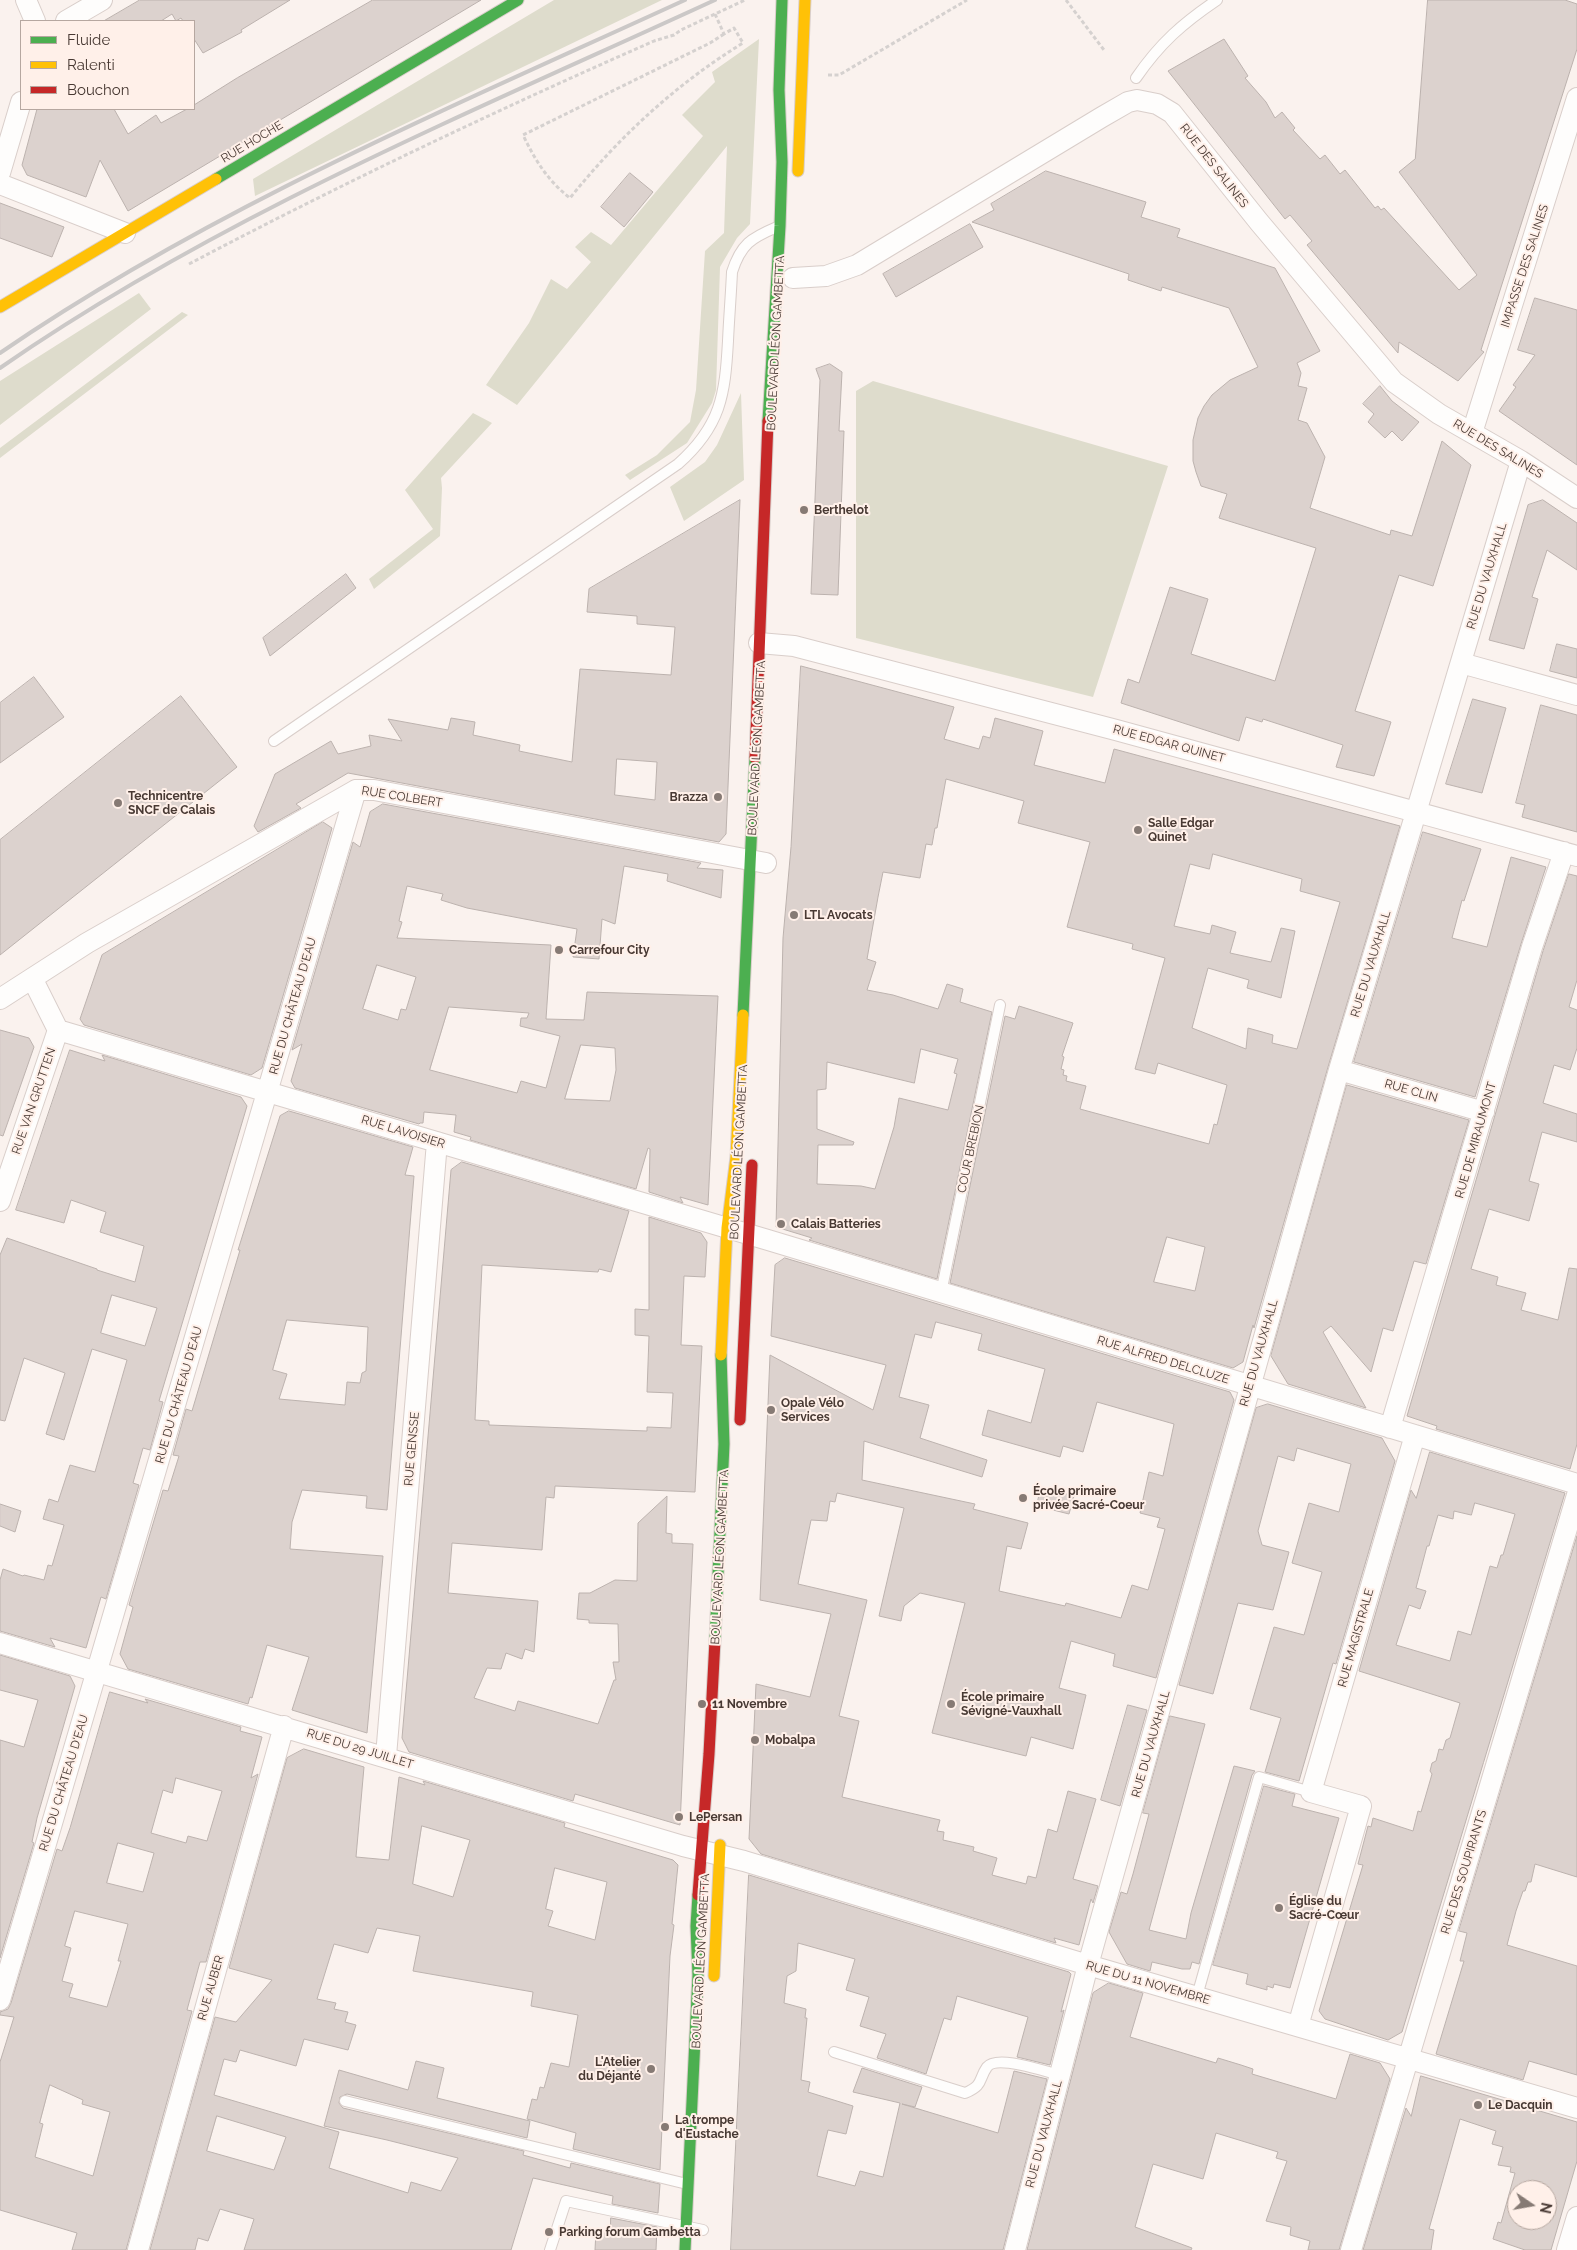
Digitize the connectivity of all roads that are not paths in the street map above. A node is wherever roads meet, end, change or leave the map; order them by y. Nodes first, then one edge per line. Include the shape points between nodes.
1 (26, 0) edge
2 (102, 0) edge
3 (518, 0) edge
4 (782, 0) edge
5 (805, 0) edge
6 (1218, 0) edge
7 (35, 20) edge
8 (68, 20) edge
9 (1136, 78) dead end
10 (1577, 98) edge
11 (20, 105) edge
12 (0, 173) edge
13 (797, 181) dead end
14 (0, 184) edge
15 (780, 226) junction
16 (125, 233) junction
17 (793, 279) dead end
18 (0, 307) edge
19 (1472, 433) junction
20 (1521, 461) junction
21 (1577, 498) edge
22 (772, 644) junction
23 (1461, 663) junction
24 (1577, 695) edge
25 (274, 741) dead end
26 (356, 790) junction
27 (1417, 812) junction
28 (1571, 854) edge
29 (762, 862) junction
30 (32, 980) junction
31 (0, 999) edge
32 (1000, 1005) dead end
33 (58, 1030) junction
34 (1339, 1070) junction
35 (268, 1092) junction
36 (1484, 1112) junction
37 (437, 1142) junction
38 (752, 1158) dead end
39 (0, 1201) edge
40 (727, 1228) junction
41 (748, 1235) junction
42 (941, 1292) junction
43 (1250, 1386) junction
44 (740, 1428) dead end
45 (1390, 1428) junction
46 (1415, 1435) junction
47 (1577, 1484) edge
48 (1577, 1495) edge
49 (0, 1643) edge
50 (98, 1672) junction
51 (284, 1726) junction
52 (386, 1756) junction
53 (1311, 1792) junction
54 (721, 1831) dead end
55 (711, 1853) junction
56 (1088, 1965) junction
57 (714, 1986) dead end
58 (1197, 1996) junction
59 (0, 2000) edge
60 (1298, 2026) junction
61 (834, 2052) dead end
62 (1408, 2059) junction
63 (1060, 2075) junction
64 (345, 2101) dead end
65 (1577, 2108) edge
66 (688, 2184) junction
67 (1577, 2217) edge
68 (703, 2225) joint
69 (686, 2226) junction
70 (702, 2243) dead end
71 (138, 2250) edge
72 (550, 2250) edge
73 (685, 2250) edge
74 (1014, 2250) edge
75 (1352, 2250) edge
76 (1567, 2250) edge

1 - 7 street
2 - 8 street
3 - 16 main road, RUE HOCHE
4 - 15 main road, BOULEVARD LÉON GAMBETTA
5 - 13 main road
6 - 9 lane via 1186,21 1160,46
10 - 19 street, IMPASSE DES SALINES
11 - 12 street
14 - 16 street
15 - 22 main road, BOULEVARD LÉON GAMBETTA via 768,417
15 - 25 lane via 750,240 736,260 732,272 722,400 707,432 689,454
16 - 18 main road, RUE HOCHE
17 - 19 street, RUE DES SALINES via 826,276 857,265 1115,109 1128,102 1146,100 1172,113 1394,382
19 - 20 street, RUE DES SALINES
20 - 21 street, RUE DES SALINES
20 - 23 street, RUE DU VAUXHALL
22 - 27 street, RUE EDGAR QUINET via 794,646
22 - 29 main road, BOULEVARD LÉON GAMBETTA
23 - 24 street
23 - 27 street, RUE DU VAUXHALL
26 - 29 street, RUE COLBERT via 374,790
26 - 30 street, RUE COLBERT via 87,943
26 - 35 street, RUE DU CHÂTEAU D'EAU
27 - 28 street, RUE EDGAR QUINET
27 - 34 street, RUE DU VAUXHALL
28 - 36 street, RUE DE MIRAUMONT via 1532,947
29 - 40 main road, BOULEVARD LÉON GAMBETTA
30 - 31 street, RUE COLBERT
30 - 33 street
32 - 42 lane, COUR BREBION
33 - 35 street, RUE LAVOISIER
33 - 39 street, RUE VAN GRUTTEN
34 - 36 street, RUE CLIN
34 - 43 street, RUE DU VAUXHALL
35 - 37 street, RUE LAVOISIER
35 - 50 street, RUE DU CHÂTEAU D'EAU
36 - 45 street, RUE DE MIRAUMONT
37 - 40 street, RUE LAVOISIER
37 - 52 street, RUE GENSSE
38 - 41 main road, BOULEVARD LÉON GAMBETTA
40 - 41 street, RUE LAVOISIER
40 - 55 main road, BOULEVARD LÉON GAMBETTA via 721,1353 724,1444 710,1736
41 - 42 street, RUE ALFRED DELCLUZE
41 - 44 main road, BOULEVARD LÉON GAMBETTA
42 - 43 street, RUE ALFRED DELCLUZE
43 - 45 street, RUE ALFRED DELCLUZE
43 - 56 street, RUE DU VAUXHALL
45 - 46 street, RUE ALFRED DELCLUZE
46 - 47 street, RUE ALFRED DELCLUZE
46 - 53 street, RUE MAGISTRALE
48 - 62 street, RUE DES SOUPIRANTS
49 - 50 street, RUE DU 29 JUILLET
50 - 51 street, RUE DU 29 JUILLET
50 - 59 street, RUE DU CHÂTEAU D'EAU
51 - 52 street, RUE DU 29 JUILLET
51 - 71 street, RUE AUBER
52 - 55 street, RUE DU 29 JUILLET
53 - 58 lane via 1259,1777
53 - 60 street via 1361,1806
54 - 55 main road, BOULEVARD LÉON GAMBETTA
55 - 56 street, RUE DU 11 NOVEMBRE
55 - 57 main road, BOULEVARD LÉON GAMBETTA
55 - 66 main road, BOULEVARD LÉON GAMBETTA via 696,1926 698,1975
56 - 58 street, RUE DU 11 NOVEMBRE
56 - 63 street, RUE DU VAUXHALL
58 - 60 street, RUE DU 11 NOVEMBRE
60 - 62 street, RUE DU 11 NOVEMBRE
61 - 63 lane via 965,2093 978,2085 993,2063 1008,2062
62 - 65 street, RUE DU 11 NOVEMBRE
62 - 75 street, RUE DES SOUPIRANTS
63 - 74 street, RUE DU VAUXHALL
64 - 66 lane
66 - 69 main road, BOULEVARD LÉON GAMBETTA
67 - 76 street
68 - 69 lane
68 - 70 main road
69 - 72 lane via 566,2201
69 - 73 main road, BOULEVARD LÉON GAMBETTA

